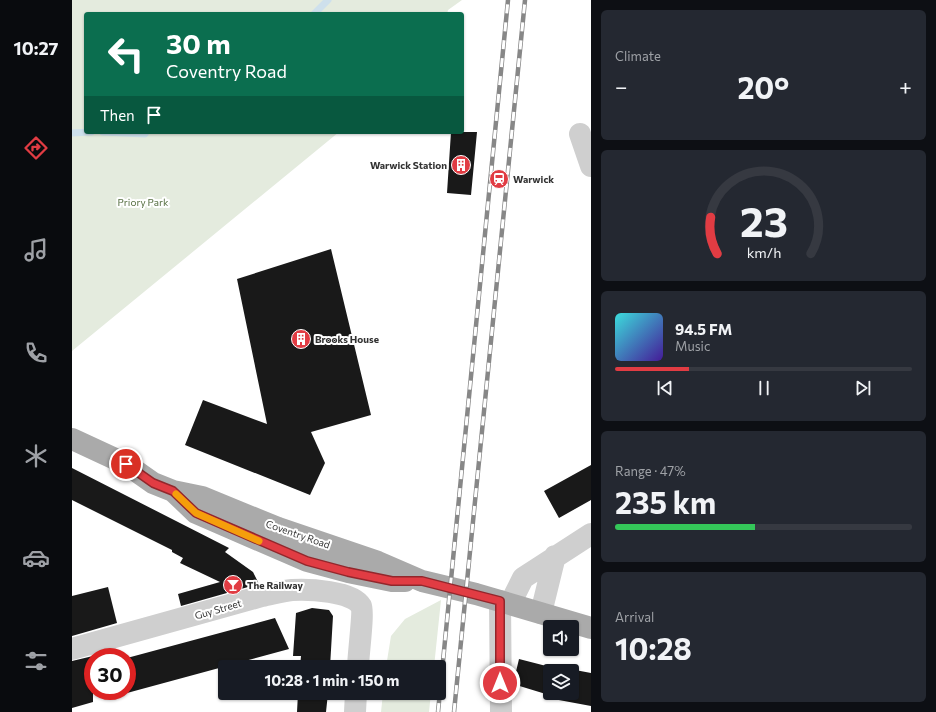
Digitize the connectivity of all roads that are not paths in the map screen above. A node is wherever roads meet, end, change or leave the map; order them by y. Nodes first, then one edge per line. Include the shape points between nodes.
1 (580, 134) dead end
2 (591, 166) edge
3 (72, 440) edge
4 (591, 534) edge
5 (555, 556) junction
6 (505, 602) junction
7 (541, 613) junction
8 (591, 628) edge
9 (72, 650) edge
10 (358, 660) edge
11 (356, 700) edge
12 (355, 712) edge
13 (501, 712) edge

1 - 2 street
3 - 6 main road, Coventry Road via 126,464 153,483 173,491 196,513 307,561 392,581 422,581
4 - 5 street
5 - 6 street via 523,578
5 - 7 street
6 - 7 main road, Coventry Road
6 - 13 street
7 - 8 main road, Coventry Road
9 - 10 street, Guy Street via 290,590 311,590 356,599 362,607
11 - 12 street

